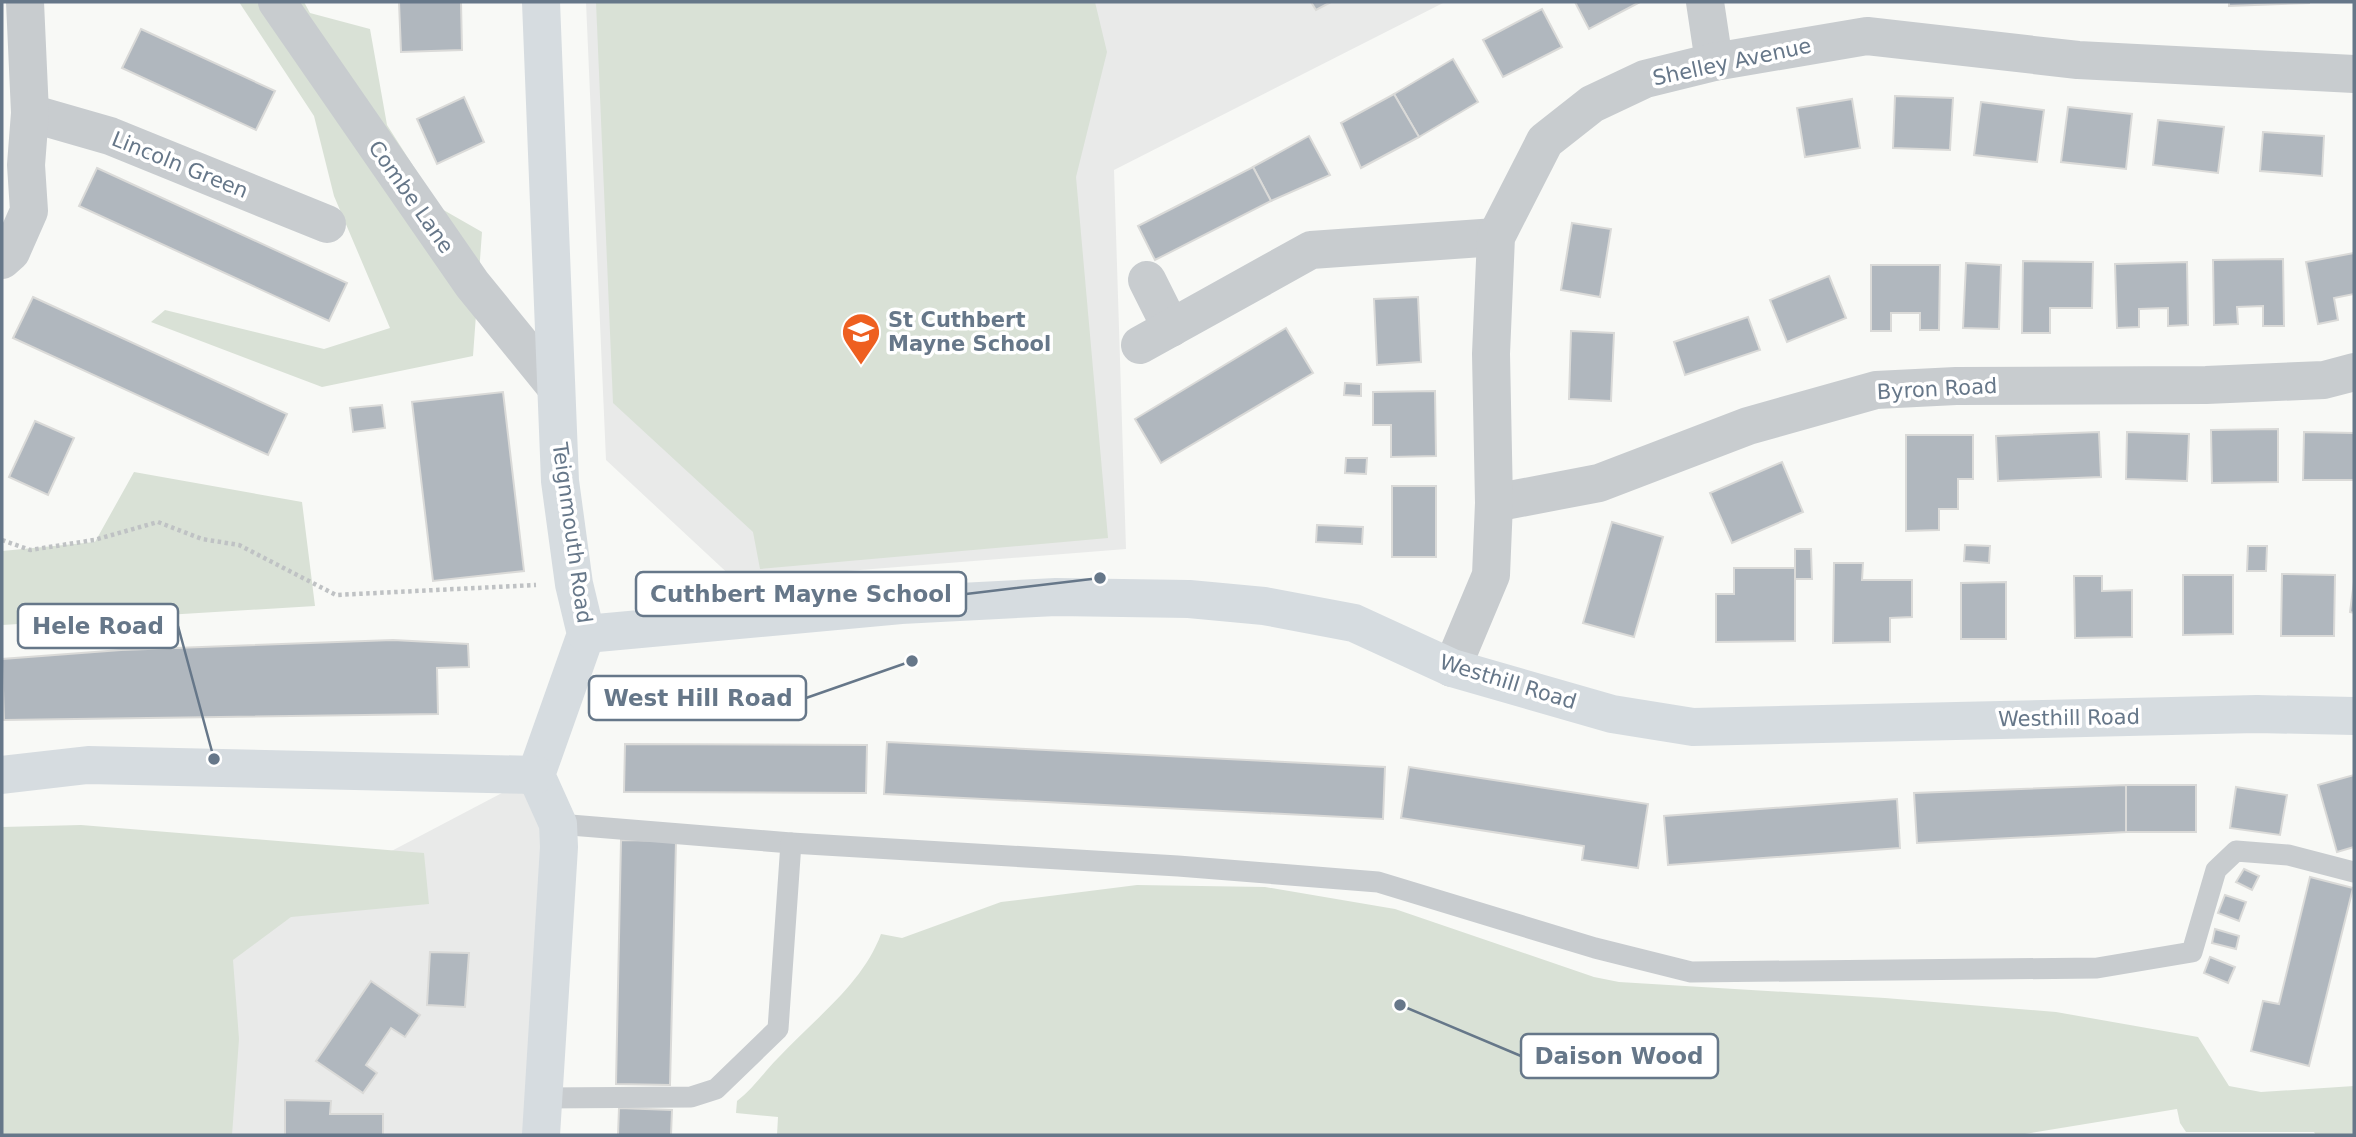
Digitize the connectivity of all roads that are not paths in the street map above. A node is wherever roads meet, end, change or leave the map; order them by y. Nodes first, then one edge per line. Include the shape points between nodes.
1 (25, 2) edge
2 (277, 2) edge
3 (541, 2) edge
4 (1705, 2) edge
5 (1714, 62) junction
6 (2354, 74) edge
7 (30, 113) junction
8 (327, 224) dead end
9 (1496, 237) junction
10 (2, 260) edge
11 (1147, 280) dead end
12 (2354, 372) edge
13 (555, 386) junction
14 (1494, 503) junction
15 (586, 634) junction
16 (1452, 668) junction
17 (2354, 716) edge
18 (2, 775) edge
19 (536, 775) junction
20 (558, 824) junction
21 (791, 843) junction
22 (2354, 872) edge
23 (543, 1098) junction
24 (541, 1135) edge

1 - 7 street
2 - 13 street, Combe Lane via 472,284
3 - 13 street, Teignmouth Road
4 - 5 street
5 - 6 street, Shelley Avenue via 1867,36 2078,60
5 - 9 street, Shelley Avenue via 1645,79 1592,104 1545,141
7 - 8 street, Lincoln Green via 110,136
7 - 10 street via 29,211 11,252
9 - 11 street via 1311,250 1156,337
9 - 14 street, Shelley Avenue via 1491,354
12 - 14 street, Byron Road via 2324,380 2206,385 1876,390 1748,426 1600,483
13 - 15 street, Teignmouth Road via 561,481 574,583
14 - 16 street, Shelley Avenue via 1491,575
15 - 16 street, Westhill Road via 901,605 1056,597 1189,599 1264,606 1354,623
15 - 19 street, Teignmouth Road
16 - 17 street, Westhill Road via 1612,713 1693,727 2257,714
18 - 19 street via 88,765
19 - 20 street
20 - 21 lane
20 - 23 street
21 - 22 lane via 1378,882 1691,972 2097,968 2192,952 2216,870 2236,852 2288,855
21 - 23 lane via 778,1029 716,1089 691,1097
23 - 24 street

